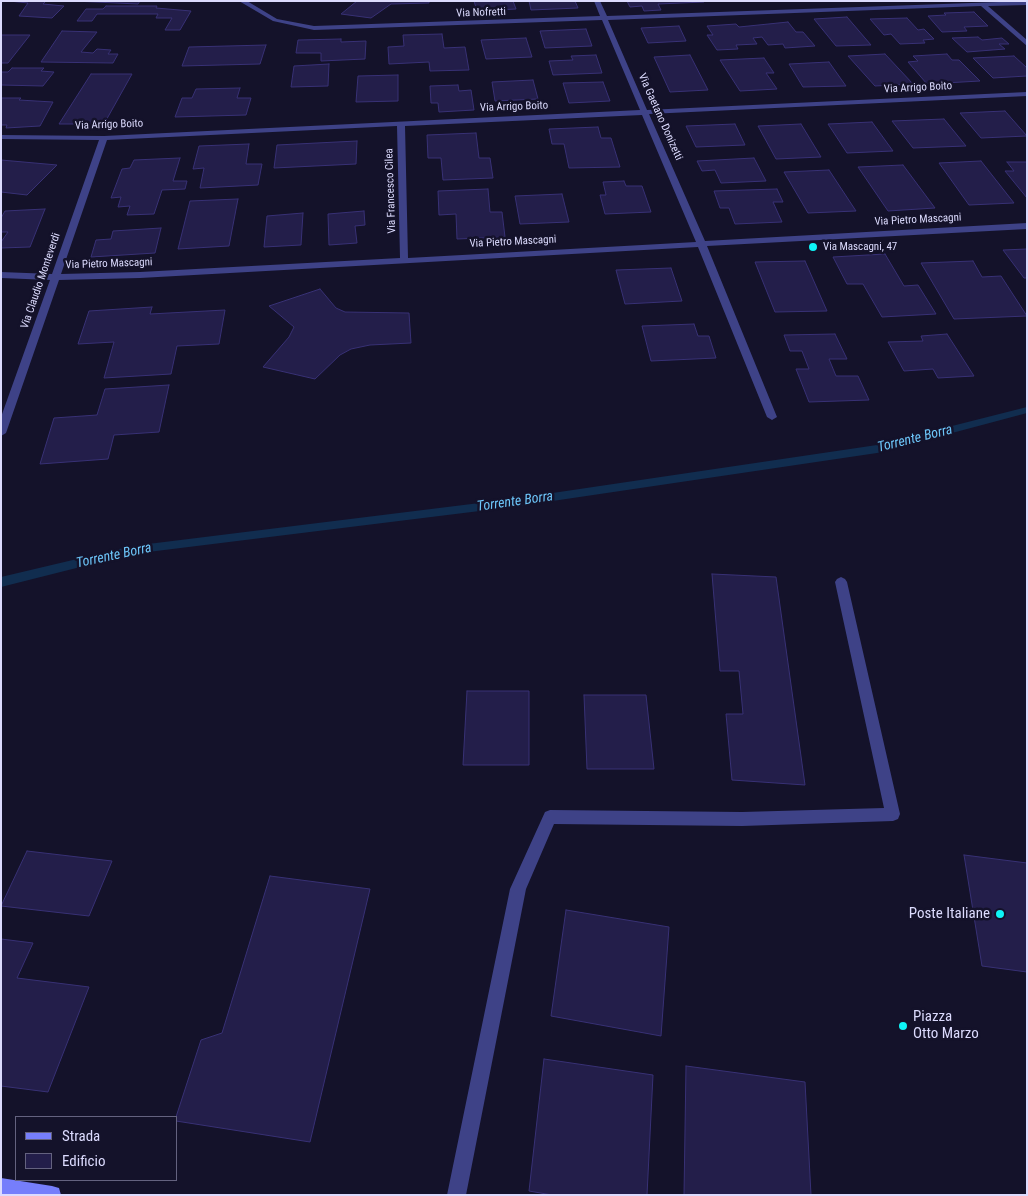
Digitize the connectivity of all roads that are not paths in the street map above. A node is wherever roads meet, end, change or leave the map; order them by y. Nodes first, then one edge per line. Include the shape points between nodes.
1 (242, 1) edge
2 (597, 1) edge
3 (888, 1) edge
4 (1027, 3) edge
5 (983, 5) junction
6 (751, 7) dead end
7 (894, 9) junction
8 (755, 14) junction
9 (604, 19) junction
10 (1027, 44) edge
11 (1027, 94) edge
12 (646, 113) junction
13 (400, 123) junction
14 (1, 136) edge
15 (104, 138) junction
16 (1027, 226) edge
17 (701, 243) junction
18 (404, 259) junction
19 (1, 275) edge
20 (54, 277) junction
21 (772, 417) dead end
22 (1, 433) edge
23 (841, 582) dead end
24 (1, 1187) edge
25 (52, 1195) edge
26 (456, 1195) edge

1 - 9 street, Via Nofretti via 275,20 314,28
2 - 9 street, Via Gaetano Donizetti
3 - 7 street
4 - 5 street, Via Nofretti
5 - 7 street, Via Nofretti
5 - 10 street
6 - 8 street
7 - 8 street, Via Nofretti
8 - 9 street, Via Nofretti
9 - 12 street, Via Gaetano Donizetti
11 - 12 street, Via Arrigo Boito
12 - 13 street, Via Arrigo Boito
12 - 17 street, Via Gaetano Donizetti
13 - 15 street, Via Arrigo Boito
13 - 18 street, Via Francesco Cilea
14 - 15 street, Via Arrigo Boito
15 - 20 street, Via Claudio Monteverdi
16 - 17 street, Via Pietro Mascagni
17 - 18 street, Via Pietro Mascagni
17 - 21 street, Via Gaetano Donizetti
18 - 20 street, Via Pietro Mascagni
19 - 20 street, Via Pietro Mascagni
20 - 22 street, Via Claudio Monteverdi
23 - 26 street via 894,814 742,819 550,817 518,889
24 - 25 street

